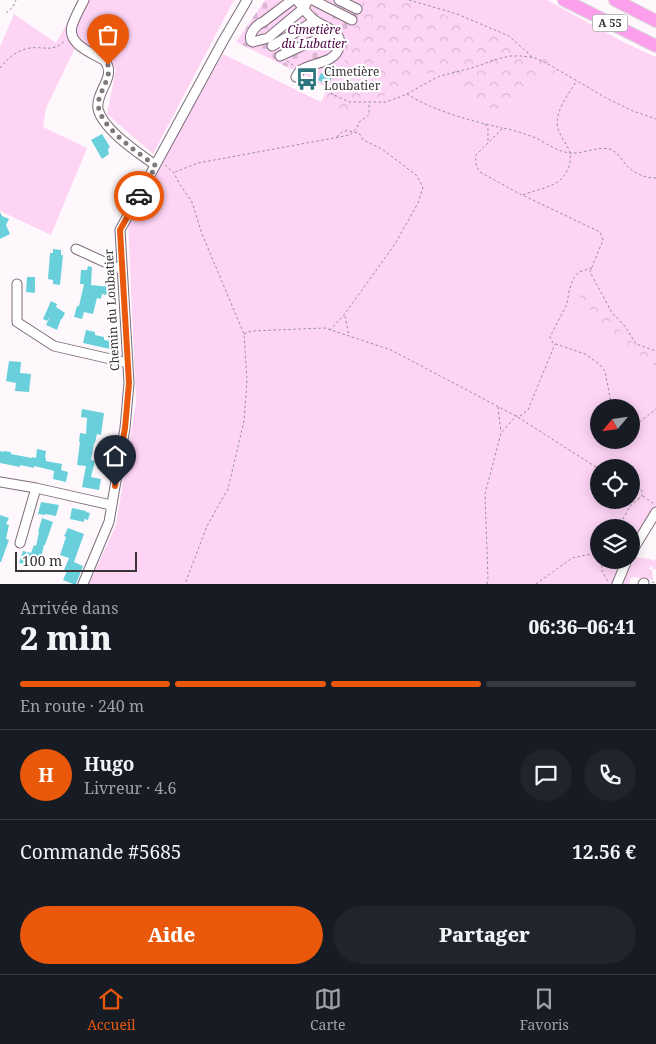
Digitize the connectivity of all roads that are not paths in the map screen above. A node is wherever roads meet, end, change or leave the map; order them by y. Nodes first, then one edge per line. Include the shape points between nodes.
1 (84, 0) edge
2 (247, 0) edge
3 (292, 0) edge
4 (297, 0) edge
5 (313, 0) edge
6 (339, 0) edge
7 (564, 0) edge
8 (615, 0) edge
9 (306, 4) edge
10 (357, 9) dead end
11 (352, 20) dead end
12 (316, 21) junction
13 (656, 21) edge
14 (335, 32) junction
15 (272, 46) dead end
16 (656, 46) edge
17 (280, 56) dead end
18 (296, 77) dead end
19 (157, 162) junction
20 (76, 249) dead end
21 (122, 270) junction
22 (16, 284) dead end
23 (128, 363) junction
24 (0, 482) edge
25 (36, 488) junction
26 (111, 505) junction
27 (656, 512) edge
28 (640, 538) edge
29 (20, 543) dead end
30 (623, 569) edge
31 (83, 584) edge
32 (617, 584) edge

1 - 19 street via 72,27 72,36 79,45 108,65 109,72 98,104 100,114 113,133
2 - 19 street, Chemin du Loubatier
3 - 9 street via 258,24 249,39 253,42 268,38
4 - 9 street
5 - 11 street
6 - 10 street
7 - 16 highway, A 55
8 - 13 highway, A 55
9 - 12 street via 311,18
12 - 14 street
12 - 15 street
14 - 17 street
14 - 18 street via 340,41 336,54 301,70
19 - 21 street, Chemin du Loubatier via 120,230
20 - 21 street
21 - 23 street, Chemin du Loubatier
22 - 23 street via 17,322 54,346
23 - 26 street, Chemin du Loubatier via 125,428
24 - 25 street
25 - 26 street
25 - 29 street
26 - 31 street, Chemin du Loubatier via 109,522
27 - 28 street
30 - 32 street

